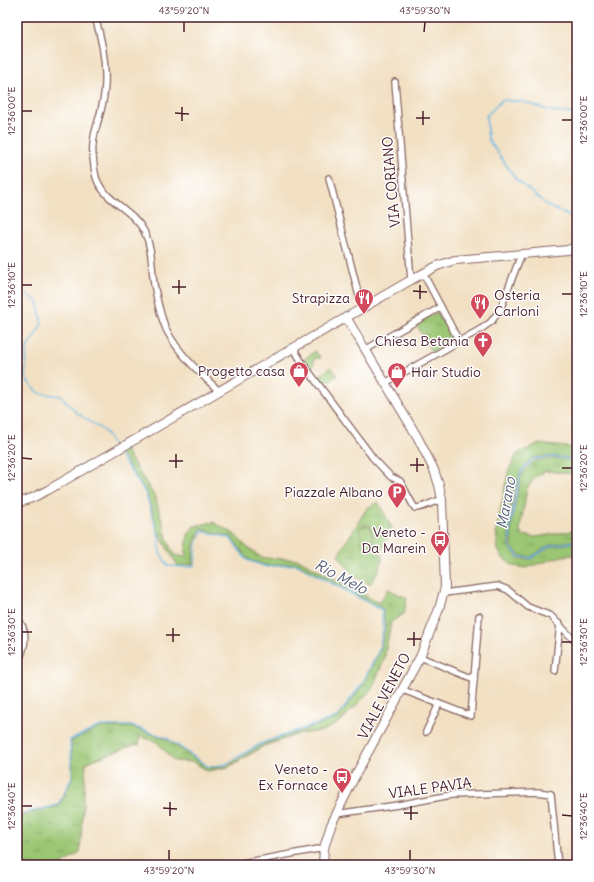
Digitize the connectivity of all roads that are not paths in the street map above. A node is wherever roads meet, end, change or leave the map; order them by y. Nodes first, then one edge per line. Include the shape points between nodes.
1 (95, 17) edge
2 (395, 82) dead end
3 (329, 178) dead end
4 (577, 246) edge
5 (521, 255) junction
6 (423, 273) junction
7 (411, 280) junction
8 (441, 307) junction
9 (362, 308) junction
10 (346, 317) junction
11 (460, 341) junction
12 (293, 347) junction
13 (365, 350) junction
14 (385, 383) junction
15 (218, 390) junction
16 (442, 500) junction
17 (17, 503) edge
18 (444, 593) junction
19 (480, 616) dead end
20 (17, 618) edge
21 (560, 624) junction
22 (577, 640) edge
23 (420, 657) junction
24 (17, 664) edge
25 (555, 671) dead end
26 (474, 679) junction
27 (403, 690) junction
28 (439, 704) junction
29 (426, 732) dead end
30 (336, 814) junction
31 (324, 848) junction
32 (231, 865) edge
33 (323, 865) edge
34 (558, 865) edge

1 - 15 street via 102,43 105,79 102,108 93,137 97,180 110,197 136,218 143,230 150,245 159,308 168,331 187,360
2 - 7 street, VIA CORIANO
3 - 9 street
4 - 5 main road via 568,250
5 - 6 main road via 455,260
5 - 11 street via 496,316 481,329
6 - 7 main road
6 - 8 street
7 - 9 main road
8 - 11 street
8 - 13 street
9 - 10 main road
10 - 12 main road
10 - 13 main road, VIALE VENETO
11 - 14 street
12 - 15 main road
12 - 16 street via 373,458 391,477 400,481 413,506 419,508
13 - 14 main road, VIALE VENETO
14 - 16 main road, VIALE VENETO via 422,445 436,475
15 - 17 main road via 32,498
16 - 18 main road, VIALE VENETO
18 - 21 street via 502,587 528,607 551,616
18 - 23 main road, VIALE VENETO
19 - 26 street
20 - 24 street via 25,631 25,644
21 - 22 street
21 - 25 street
23 - 26 street
23 - 27 main road, VIALE VENETO
26 - 28 street via 471,716
27 - 28 street
27 - 30 main road, VIALE VENETO
28 - 29 street
30 - 31 main road, VIALE VENETO
30 - 34 street, VIALE PAVIA via 452,795 538,792 551,794
31 - 32 street
31 - 33 main road, VIALE VENETO

